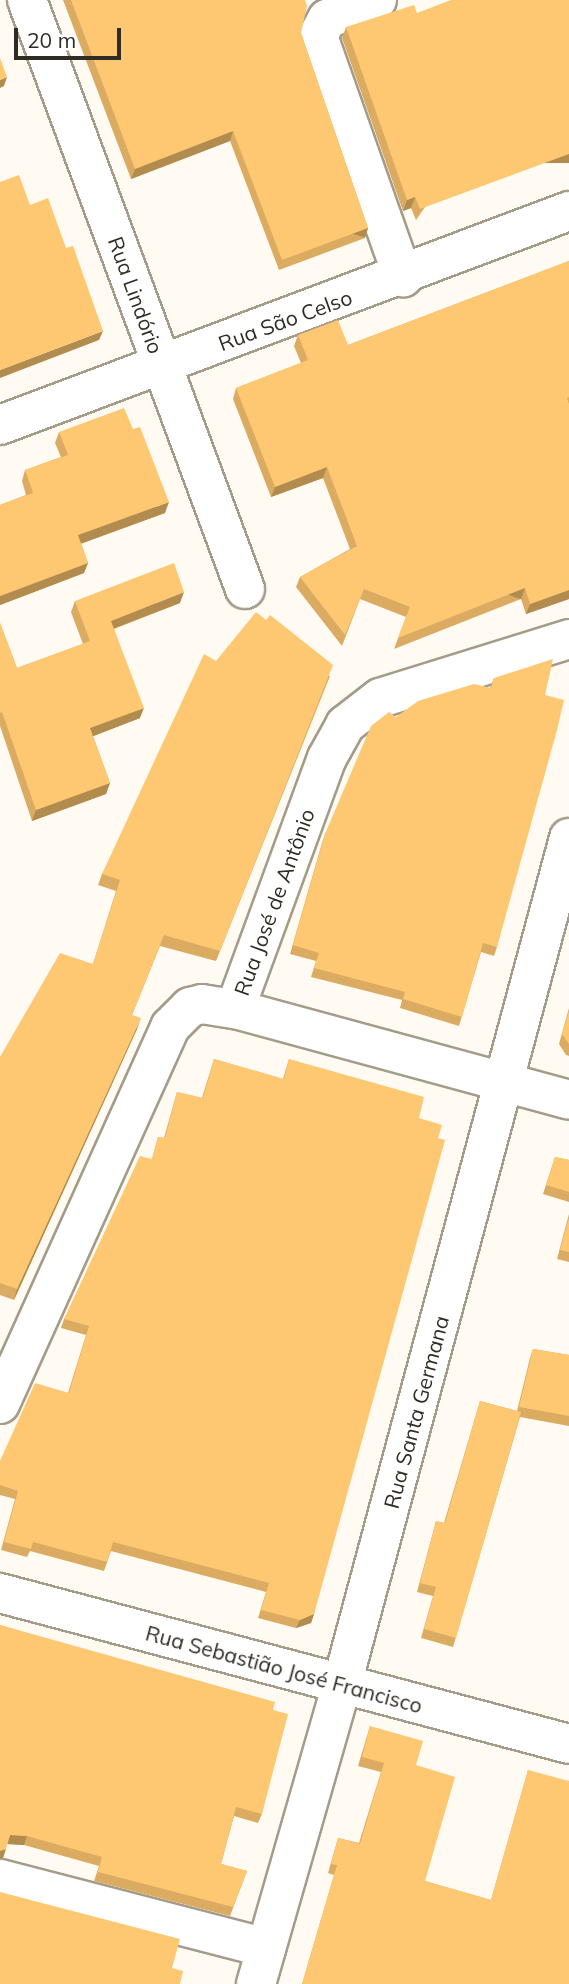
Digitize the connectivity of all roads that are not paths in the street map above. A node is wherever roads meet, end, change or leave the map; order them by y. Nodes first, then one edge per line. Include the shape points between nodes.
1 (27, 0) edge
2 (377, 0) edge
3 (569, 211) edge
4 (403, 277) junction
5 (162, 365) junction
6 (0, 425) edge
7 (245, 589) dead end
8 (569, 639) edge
9 (569, 838) edge
10 (235, 1009) junction
11 (505, 1082) junction
12 (569, 1100) edge
13 (0, 1404) edge
14 (0, 1593) edge
15 (342, 1684) junction
16 (569, 1744) edge
17 (0, 1879) edge
18 (266, 1948) junction
19 (256, 1984) edge

1 - 5 street, Rua Lindório
2 - 4 street via 327,19 318,36
3 - 4 street, Rua São Celso
4 - 5 street, Rua São Celso
5 - 6 street, Rua São Celso
5 - 7 street, Rua Lindório
8 - 10 street, Rua José de Antônio via 380,698 345,726 327,758
9 - 11 street, Rua Santa Germana
10 - 11 street
10 - 13 street, Rua José de Antônio via 202,1004 190,1007 170,1027
11 - 12 street
11 - 15 street, Rua Santa Germana
14 - 15 street, Rua Sebastião José Francisco
15 - 16 street, Rua Sebastião José Francisco
15 - 18 street, Rua Santa Germana
17 - 18 street
18 - 19 street, Rua Santa Germana

